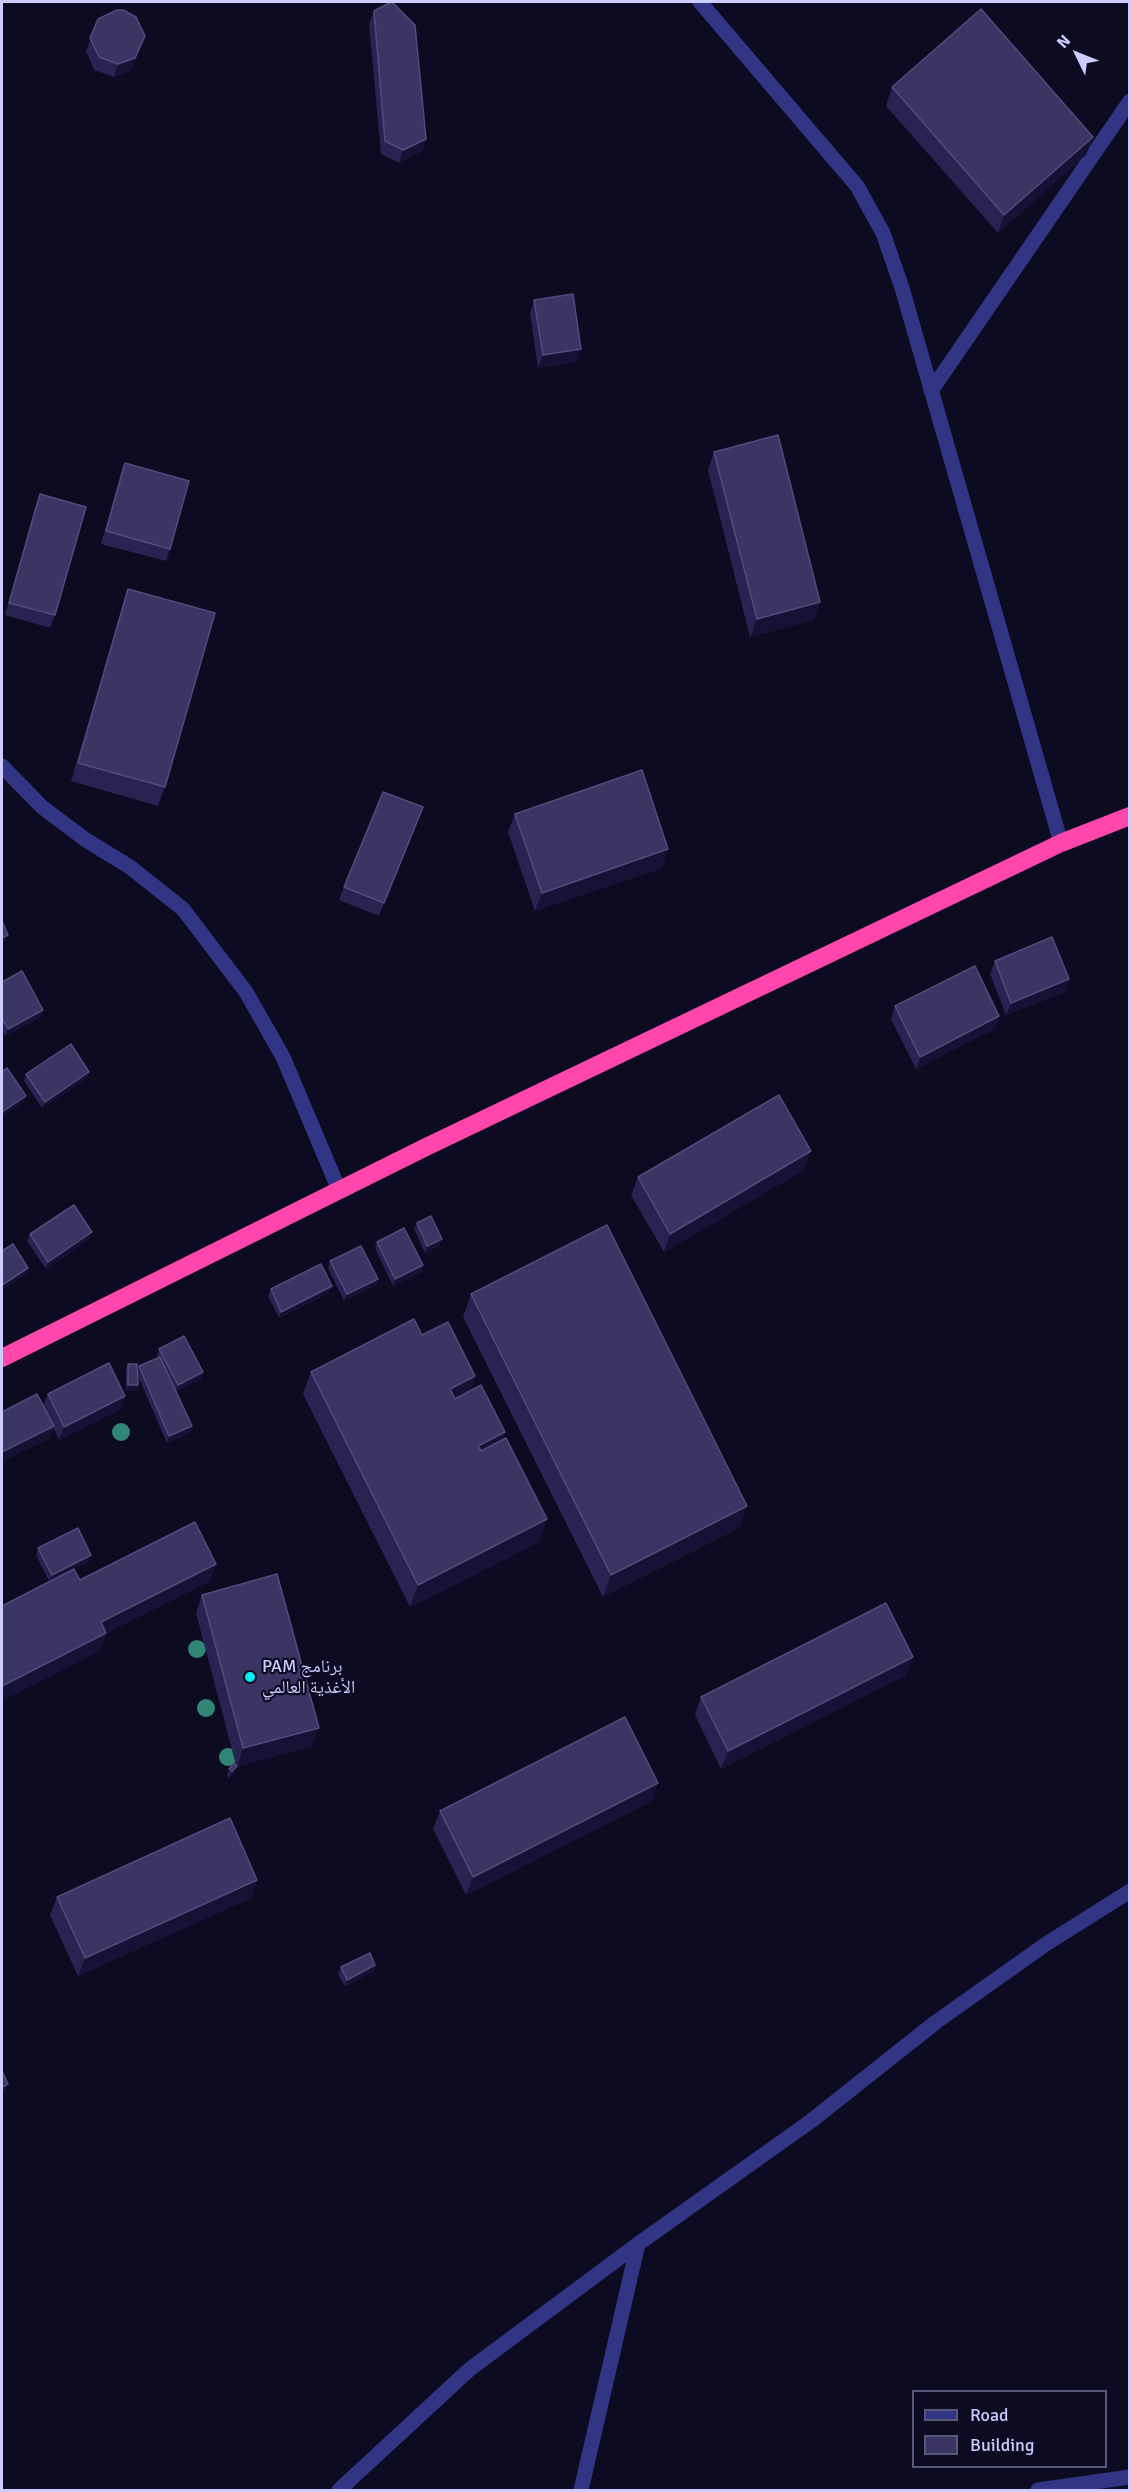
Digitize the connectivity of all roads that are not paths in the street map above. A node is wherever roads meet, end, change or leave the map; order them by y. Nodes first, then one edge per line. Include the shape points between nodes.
1 (700, 2) edge
2 (1130, 101) edge
3 (931, 391) junction
4 (2, 766) edge
5 (1130, 816) edge
6 (1061, 843) junction
7 (339, 1190) junction
8 (2, 1358) edge
9 (1130, 1891) edge
10 (638, 2244) junction
11 (1130, 2477) edge
12 (339, 2490) edge
13 (581, 2490) edge
14 (1038, 2490) edge

1 - 3 street via 857,186 883,233
2 - 3 street
3 - 6 street
4 - 7 street via 42,807 183,909 246,992 283,1057
5 - 6 highway
6 - 7 highway
7 - 8 highway
9 - 10 street via 1046,1944 945,2016 811,2121
10 - 12 street via 470,2369
10 - 13 street
11 - 14 street

